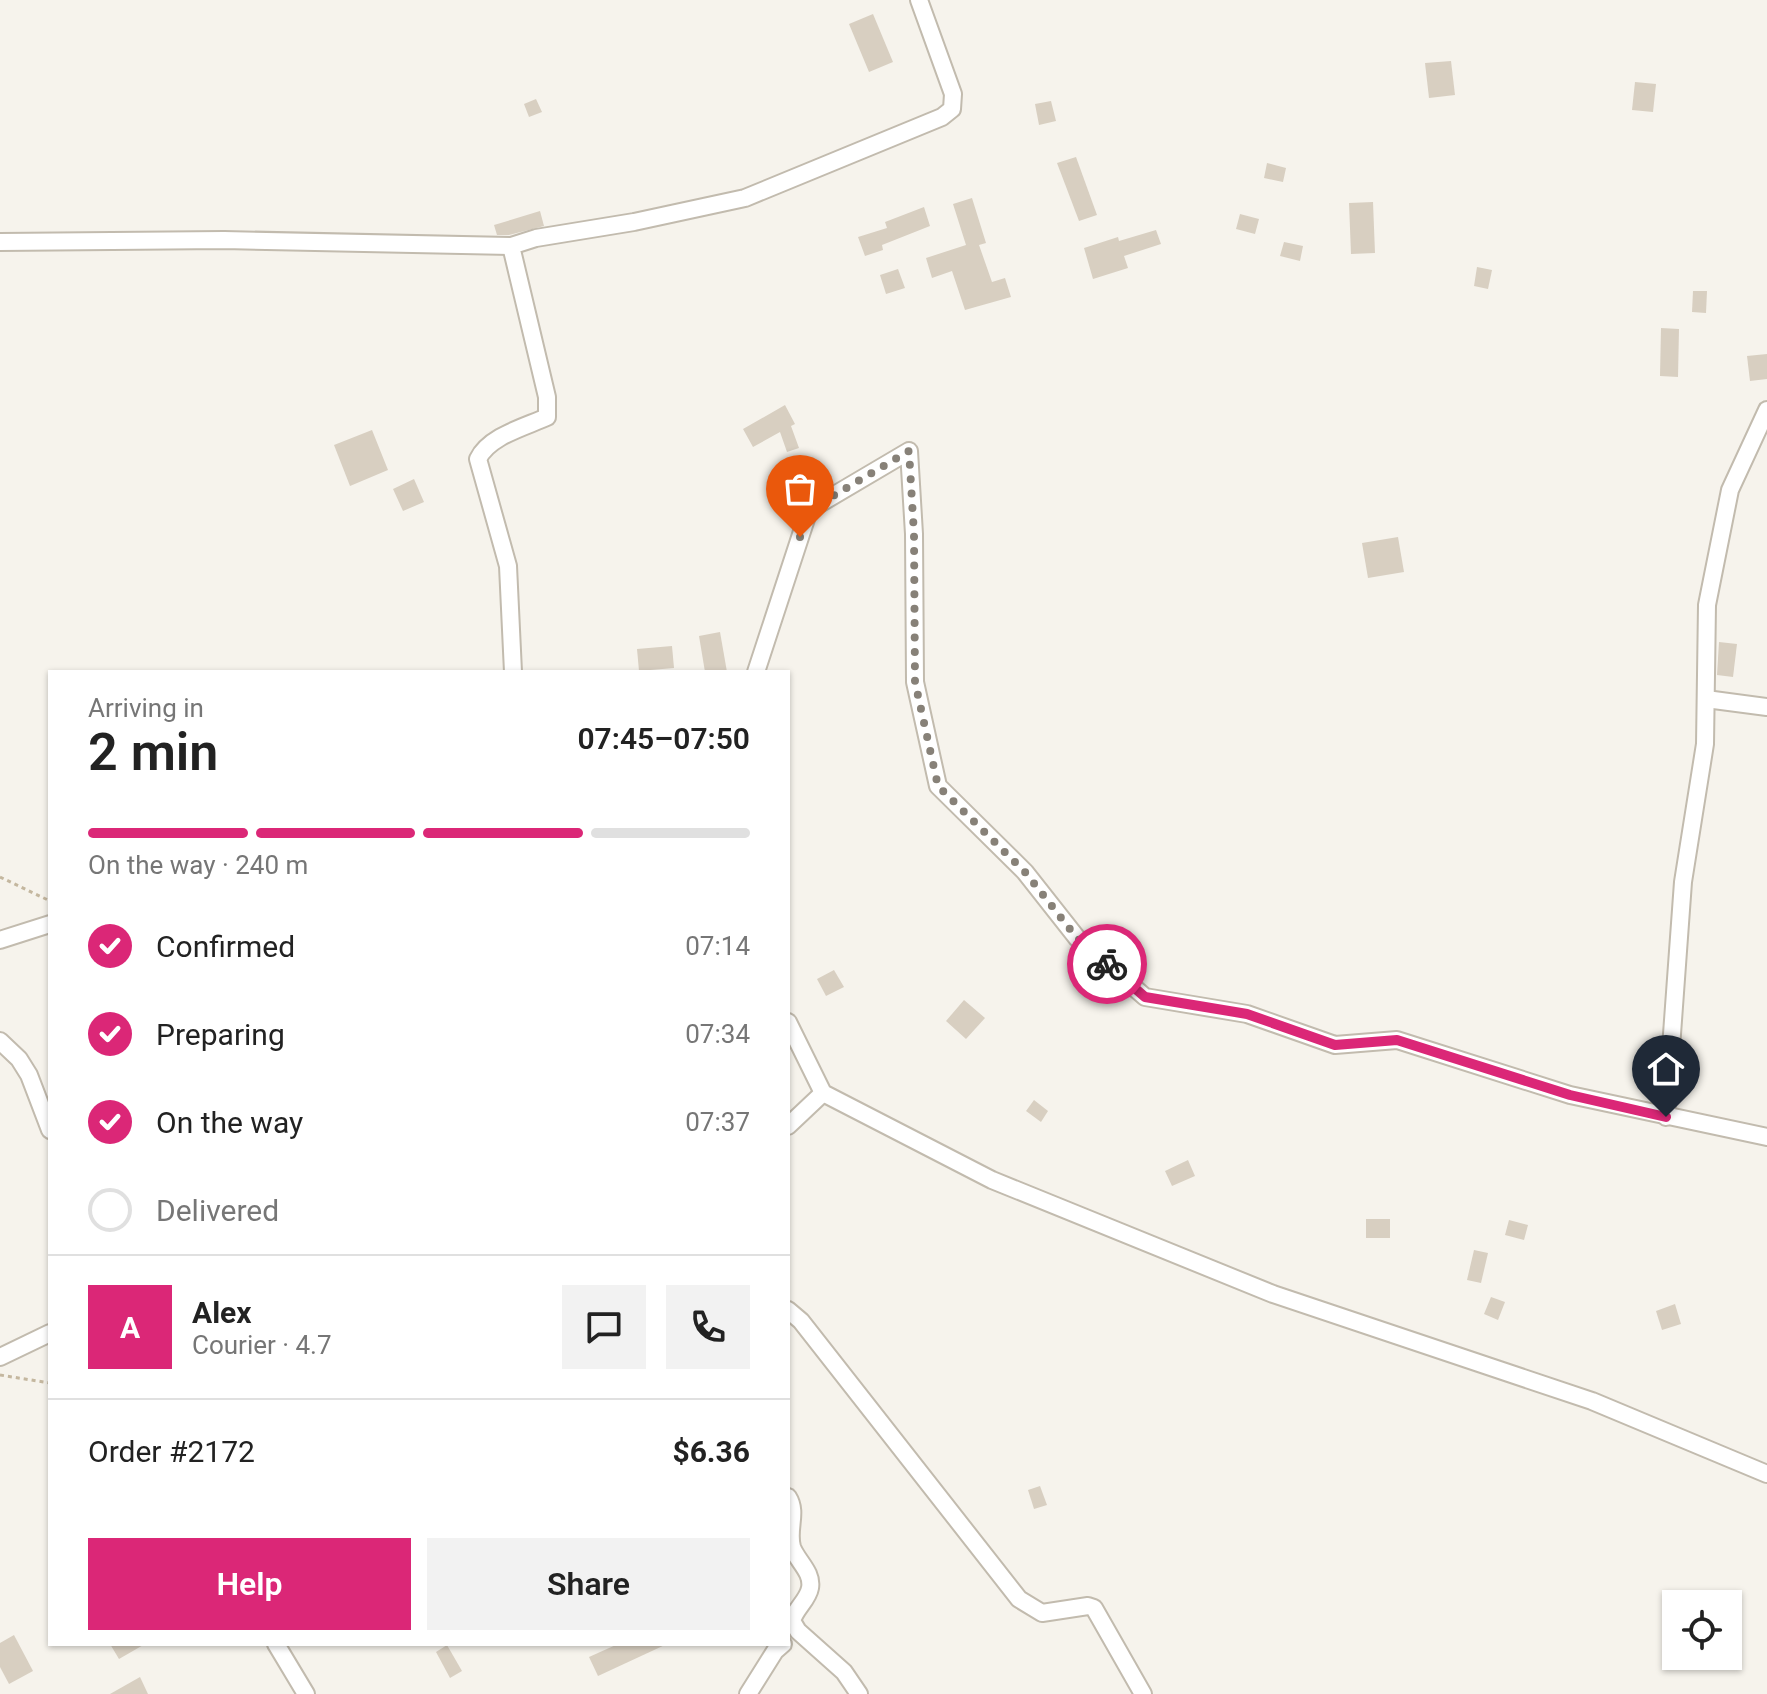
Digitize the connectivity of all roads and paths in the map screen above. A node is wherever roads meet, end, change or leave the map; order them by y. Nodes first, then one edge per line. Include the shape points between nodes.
1 (919, 0) edge
2 (0, 242) edge
3 (511, 246) junction
4 (1767, 410) edge
5 (513, 670) edge
6 (757, 670) edge
7 (1706, 699) junction
8 (1767, 707) edge
9 (0, 877) edge
10 (48, 900) edge
11 (48, 925) edge
12 (0, 940) edge
13 (790, 1026) edge
14 (0, 1041) edge
15 (823, 1093) junction
16 (1666, 1117) junction
17 (790, 1124) edge
18 (48, 1125) edge
19 (1767, 1137) edge
20 (790, 1312) edge
21 (48, 1334) edge
22 (0, 1357) edge
23 (0, 1375) edge
24 (48, 1383) edge
25 (1767, 1474) edge
26 (790, 1500) edge
27 (790, 1533) edge
28 (790, 1533) edge
29 (793, 1636) edge
30 (277, 1646) edge
31 (781, 1646) edge
32 (306, 1694) edge
33 (748, 1694) edge
34 (859, 1694) edge
35 (1143, 1694) edge

1 - 3 street via 953,94 952,109 942,117 745,198
2 - 3 street
3 - 5 street via 547,397 547,417 493,442 478,459 508,566
4 - 7 street via 1730,490 1707,605
6 - 16 street via 809,510 909,451 915,682 938,786 1025,872 1077,938 1145,997 1247,1014 1335,1045 1397,1040 1570,1095
7 - 8 street
7 - 16 street via 1705,744 1683,882
9 - 10 path
11 - 12 street
13 - 15 street
14 - 18 street via 29,1075
15 - 17 street
15 - 25 street via 992,1180 1273,1294 1592,1401
16 - 19 street
20 - 35 street via 1019,1599 1042,1613 1094,1608
21 - 22 street
23 - 24 path
26 - 28 street
27 - 29 street via 811,1586 794,1613
29 - 34 street via 844,1672
30 - 32 street
31 - 33 street

